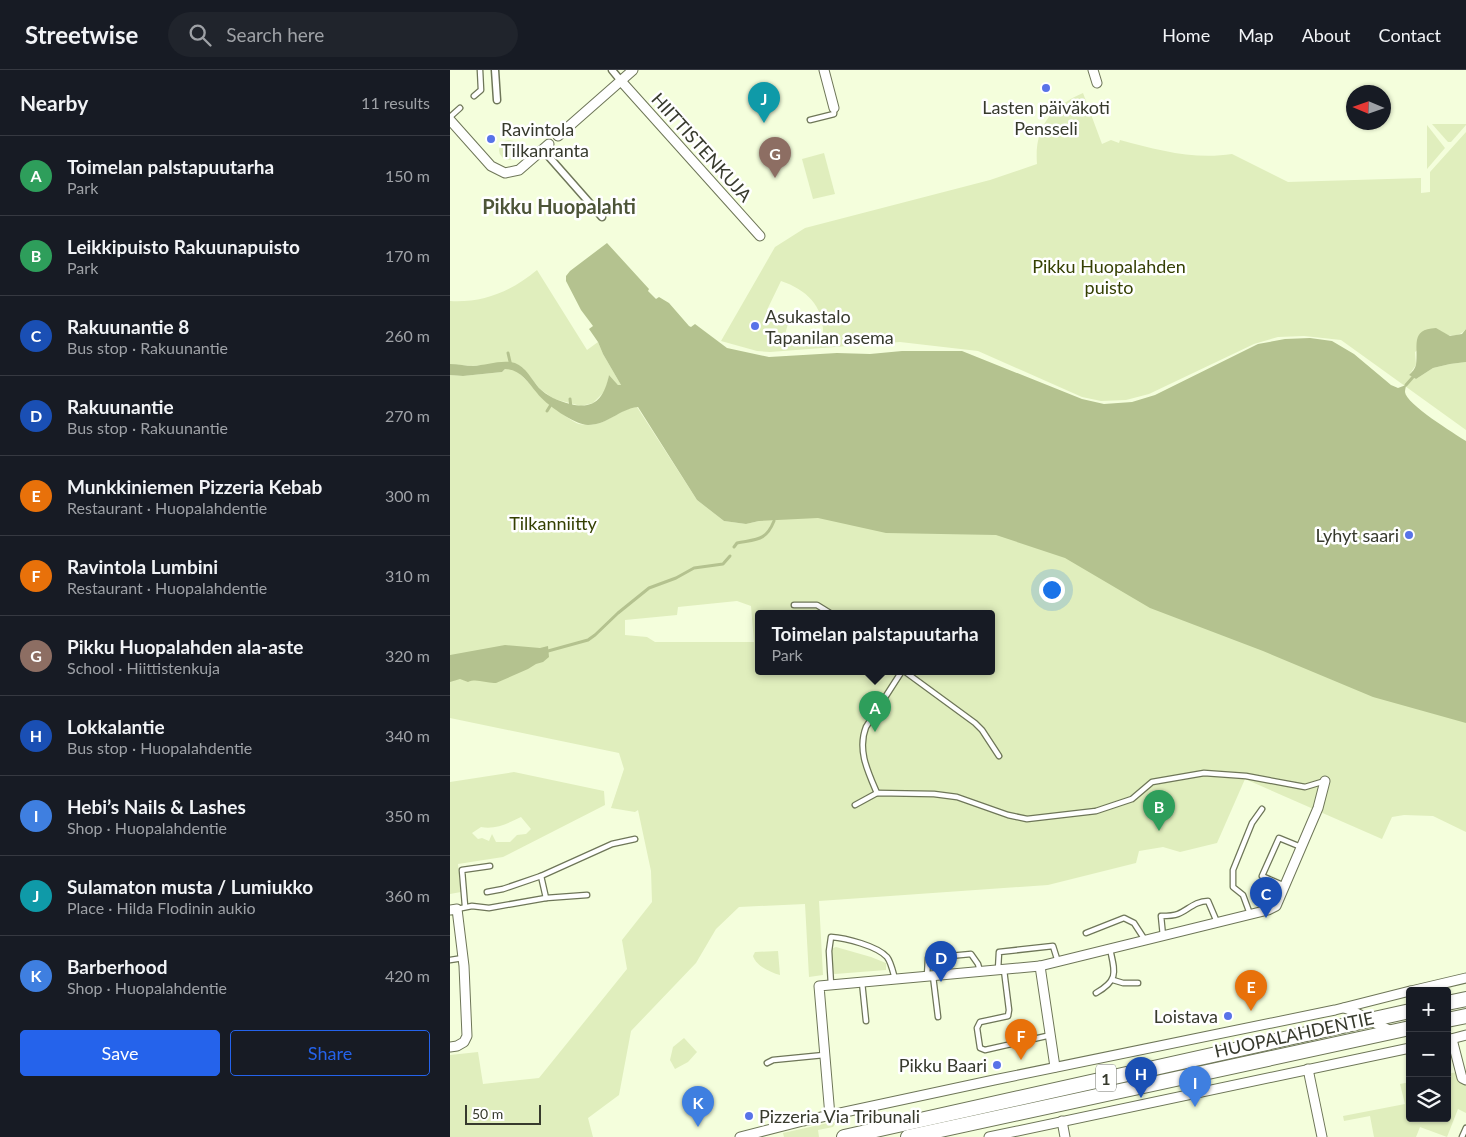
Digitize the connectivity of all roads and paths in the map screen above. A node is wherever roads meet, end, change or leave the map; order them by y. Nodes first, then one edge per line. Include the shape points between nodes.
1 (480, 70) edge
2 (495, 70) edge
3 (612, 70) edge
4 (633, 70) edge
5 (824, 70) edge
6 (1092, 70) edge
7 (621, 81) junction
8 (1097, 83) dead end
9 (474, 96) dead end
10 (497, 100) dead end
11 (460, 108) dead end
12 (834, 108) joint
13 (450, 118) edge
14 (810, 120) dead end
15 (558, 136) dead end
16 (546, 147) joint
17 (602, 217) dead end
18 (760, 236) dead end
19 (794, 605) dead end
20 (825, 610) edge
21 (900, 675) edge
22 (909, 675) edge
23 (999, 756) dead end
24 (1325, 781) joint
25 (877, 793) junction
26 (855, 805) dead end
27 (1262, 809) dead end
28 (635, 839) dead end
29 (1301, 847) junction
30 (490, 866) dead end
31 (541, 876) junction
32 (1285, 886) junction
33 (487, 892) dead end
34 (587, 895) dead end
35 (546, 898) junction
36 (457, 909) edge
37 (1250, 914) junction
38 (1217, 922) junction
39 (1086, 933) dead end
40 (1162, 936) junction
41 (1145, 940) junction
42 (1110, 949) junction
43 (464, 958) junction
44 (450, 960) edge
45 (1058, 962) junction
46 (1040, 966) junction
47 (1001, 970) junction
48 (980, 972) junction
49 (930, 976) junction
50 (1466, 978) edge
51 (895, 979) junction
52 (1113, 980) junction
53 (862, 982) junction
54 (1138, 983) dead end
55 (831, 985) junction
56 (1428, 987) edge
57 (1406, 992) edge
58 (1096, 993) dead end
59 (1466, 999) edge
60 (1451, 1002) edge
61 (1344, 1008) junction
62 (1406, 1012) edge
63 (1466, 1016) edge
64 (938, 1017) dead end
65 (1451, 1019) edge
66 (1369, 1020) junction
67 (866, 1021) dead end
68 (1406, 1029) edge
69 (1394, 1031) junction
70 (1050, 1035) junction
71 (1466, 1035) edge
72 (1451, 1039) edge
73 (1451, 1042) edge
74 (450, 1047) edge
75 (1406, 1049) edge
76 (824, 1055) junction
77 (767, 1062) dead end
78 (1055, 1067) junction
79 (1308, 1070) junction
80 (1466, 1080) edge
81 (830, 1116) junction
82 (1062, 1121) junction
83 (1466, 1128) edge
84 (740, 1137) edge
85 (844, 1137) edge
86 (908, 1137) edge
87 (989, 1137) edge
88 (1065, 1137) edge
89 (1322, 1137) edge
90 (1462, 1137) edge

1 - 9 lane via 481,90
2 - 10 street
3 - 7 street
4 - 7 street
5 - 12 street
6 - 8 street
7 - 15 street
7 - 18 street, HIITTISTENKUJA
11 - 13 lane
12 - 14 lane via 834,114
13 - 16 street via 491,166 505,173 519,170
16 - 17 street
19 - 20 lane via 817,605
21 - 25 lane via 863,734 867,770
22 - 23 lane via 975,723
24 - 25 lane via 1305,787 1246,776 1204,773 1179,776 1152,782 1132,799 1096,811 1027,819 957,797
24 - 29 street via 1318,808
25 - 26 lane
27 - 37 lane via 1252,823 1233,870 1233,887 1243,895
28 - 31 lane via 612,844
29 - 32 street
29 - 32 lane via 1279,838 1262,876
30 - 36 lane via 462,870
31 - 33 lane
31 - 35 lane
32 - 37 street via 1276,906
34 - 35 lane
35 - 36 lane via 489,908
36 - 43 street
37 - 38 street
38 - 40 street
38 - 40 lane via 1208,901 1202,901 1177,915 1161,916
39 - 41 lane via 1124,918 1134,923
40 - 41 street
41 - 42 street
42 - 45 street
42 - 52 lane via 1115,972
43 - 44 lane
43 - 74 street via 467,1036 464,1042
45 - 46 street
45 - 47 lane via 1053,946 999,952
46 - 47 street
46 - 70 street
47 - 48 street
47 - 70 lane via 1008,1016 980,1022 977,1028 980,1048 985,1050
48 - 49 street
48 - 49 lane via 971,954 928,958
49 - 51 street
49 - 64 lane
50 - 56 street, HUOPALAHDENTIE
51 - 53 street
51 - 55 lane via 888,958 878,950 832,937 829,951
52 - 54 lane
52 - 58 lane
53 - 55 street
53 - 67 lane
55 - 76 street via 818,986
57 - 61 street, HUOPALAHDENTIE
59 - 60 main road
61 - 66 street, HUOPALAHDENTIE
61 - 78 street, HUOPALAHDENTIE
62 - 66 main road, HUOPALAHDENTIE / 1
63 - 65 main road
66 - 69 street, HUOPALAHDENTIE
66 - 85 main road, HUOPALAHDENTIE / 1
68 - 69 main road, HUOPALAHDENTIE / 1
69 - 86 main road, HUOPALAHDENTIE / 1
70 - 78 street
71 - 72 street
73 - 80 street via 1462,1078
75 - 79 street
76 - 77 lane
76 - 81 street
78 - 81 street, HUOPALAHDENTIE
79 - 82 street
79 - 89 street
81 - 84 street, HUOPALAHDENTIE
82 - 87 street
82 - 88 street
83 - 90 lane

